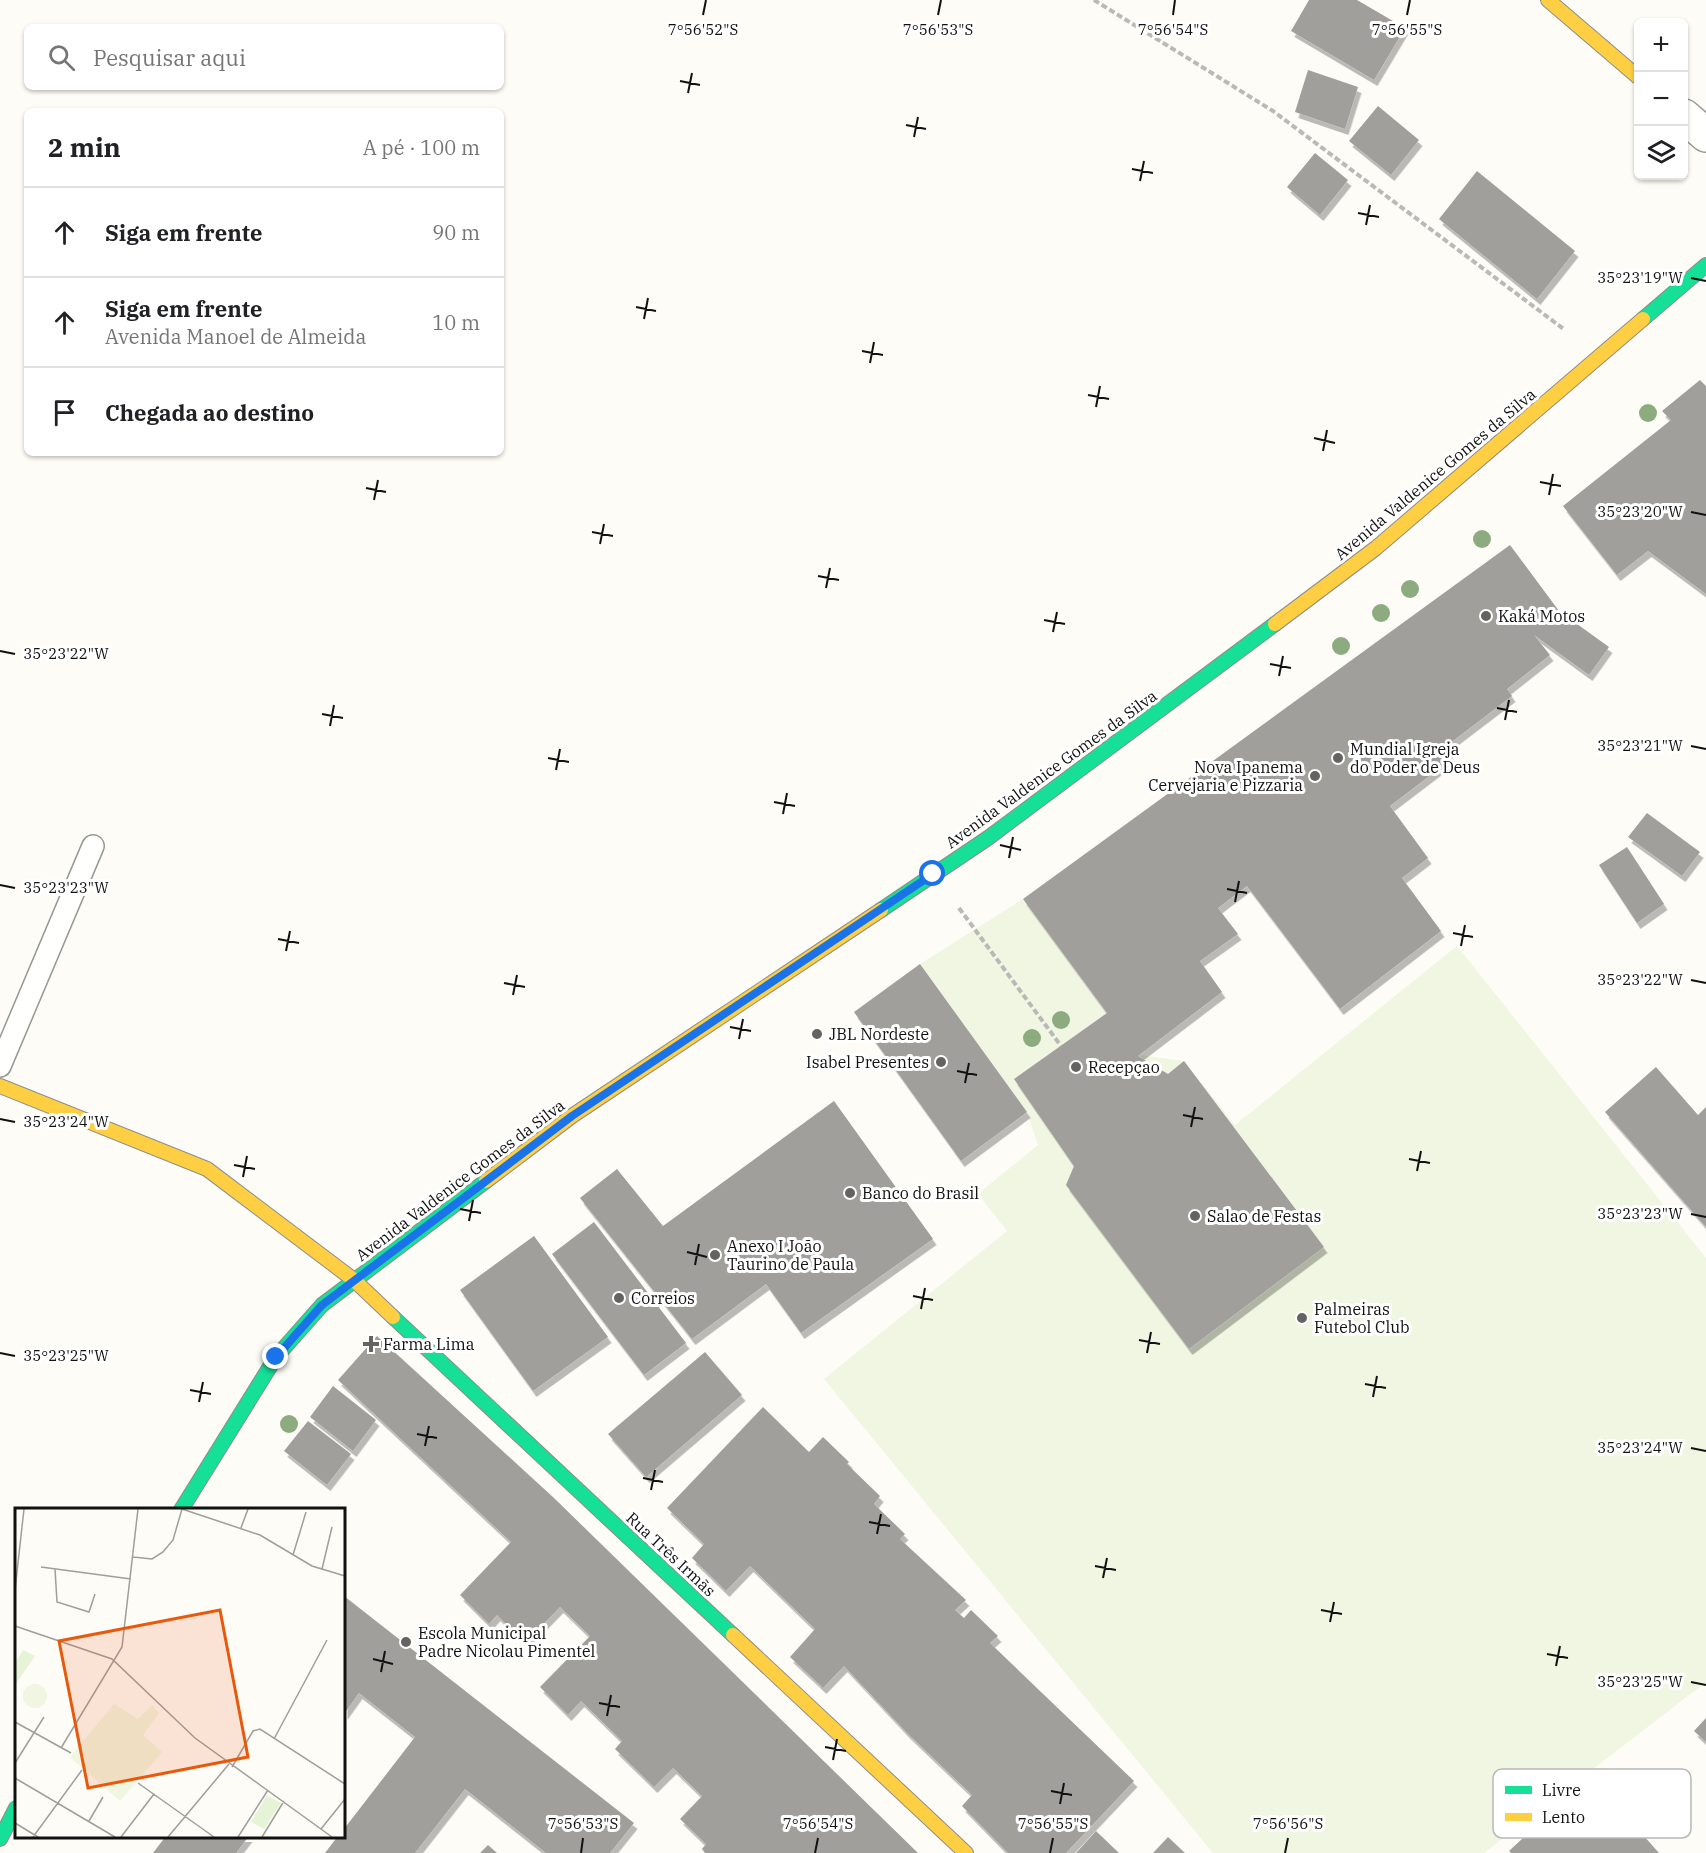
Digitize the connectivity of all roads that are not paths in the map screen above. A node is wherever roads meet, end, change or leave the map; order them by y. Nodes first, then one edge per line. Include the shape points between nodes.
1 (1548, 0) edge
2 (1634, 75) edge
3 (1688, 120) edge
4 (1706, 135) edge
5 (1706, 265) edge
6 (93, 846) dead end
7 (0, 1066) edge
8 (0, 1086) edge
9 (354, 1280) junction
10 (182, 1508) edge
11 (15, 1810) edge
12 (0, 1839) edge
13 (966, 1853) edge

1 - 2 main road
3 - 4 street
5 - 9 main road, Avenida Valdenice Gomes da Silva via 1376,548 988,838 572,1116
6 - 7 lane
8 - 9 main road, Rua Três Irmãs via 207,1169
9 - 10 main road, Avenida Valdenice Gomes da Silva via 322,1305 276,1357
9 - 13 main road, Rua Três Irmãs
11 - 12 main road

